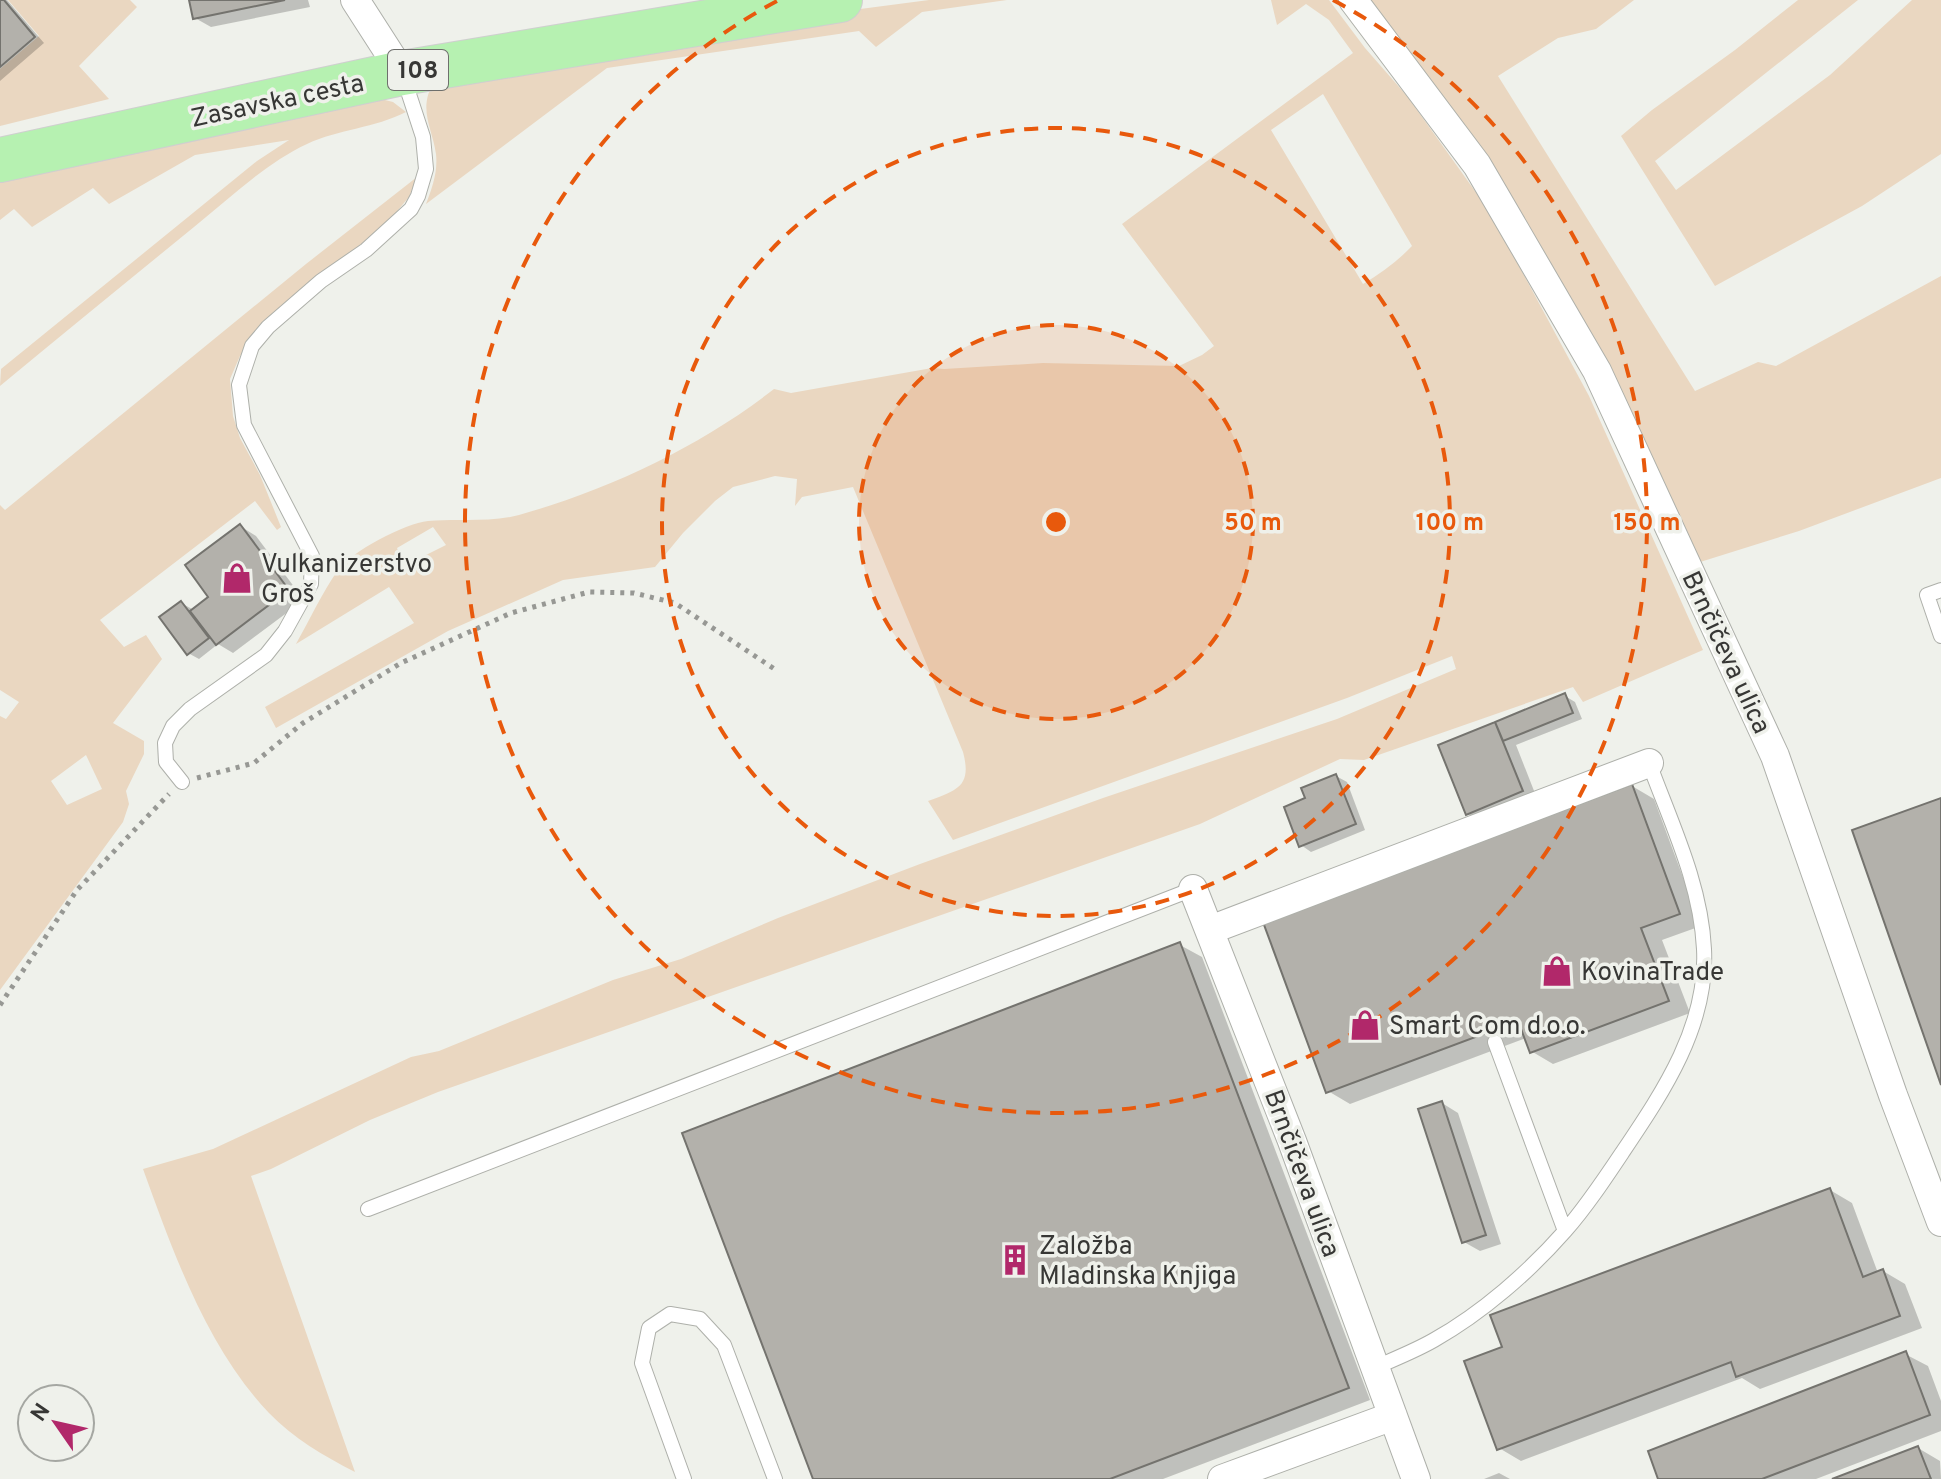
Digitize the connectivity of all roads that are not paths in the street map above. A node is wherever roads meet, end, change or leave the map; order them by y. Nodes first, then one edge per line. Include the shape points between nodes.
1 (355, 0) edge
2 (840, 0) edge
3 (1353, 0) edge
4 (402, 73) junction
5 (0, 160) edge
6 (1941, 590) edge
7 (1941, 636) edge
8 (1649, 763) joint
9 (182, 782) road end
10 (1193, 889) joint
11 (1210, 930) junction
12 (1495, 1042) dead end
13 (368, 1209) dead end
14 (1941, 1222) edge
15 (1565, 1231) junction
16 (1374, 1368) junction
17 (1393, 1416) junction
18 (684, 1479) edge
19 (775, 1479) edge
20 (1222, 1479) edge
21 (1416, 1479) edge

1 - 4 street
2 - 4 main road, Zasavska cesta / 108
3 - 14 street, Brnčičeva ulica via 1477,165 1597,371 1775,756
4 - 5 main road, Zasavska cesta / 108
4 - 9 lane via 423,137 426,169 418,196 366,250 268,327 252,346 239,385 244,425 312,556 311,584 266,655 173,726 165,743 166,762
6 - 7 lane via 1927,595
8 - 11 street
8 - 15 lane via 1693,882 1704,949 1701,1001 1680,1060
10 - 11 street, Brnčičeva ulica
10 - 13 lane
11 - 16 street, Brnčičeva ulica
12 - 15 lane
15 - 16 lane via 1481,1307 1434,1340
16 - 17 street, Brnčičeva ulica
17 - 20 street
17 - 21 street, Brnčičeva ulica
18 - 19 lane via 642,1363 649,1328 670,1314 700,1319 724,1345

